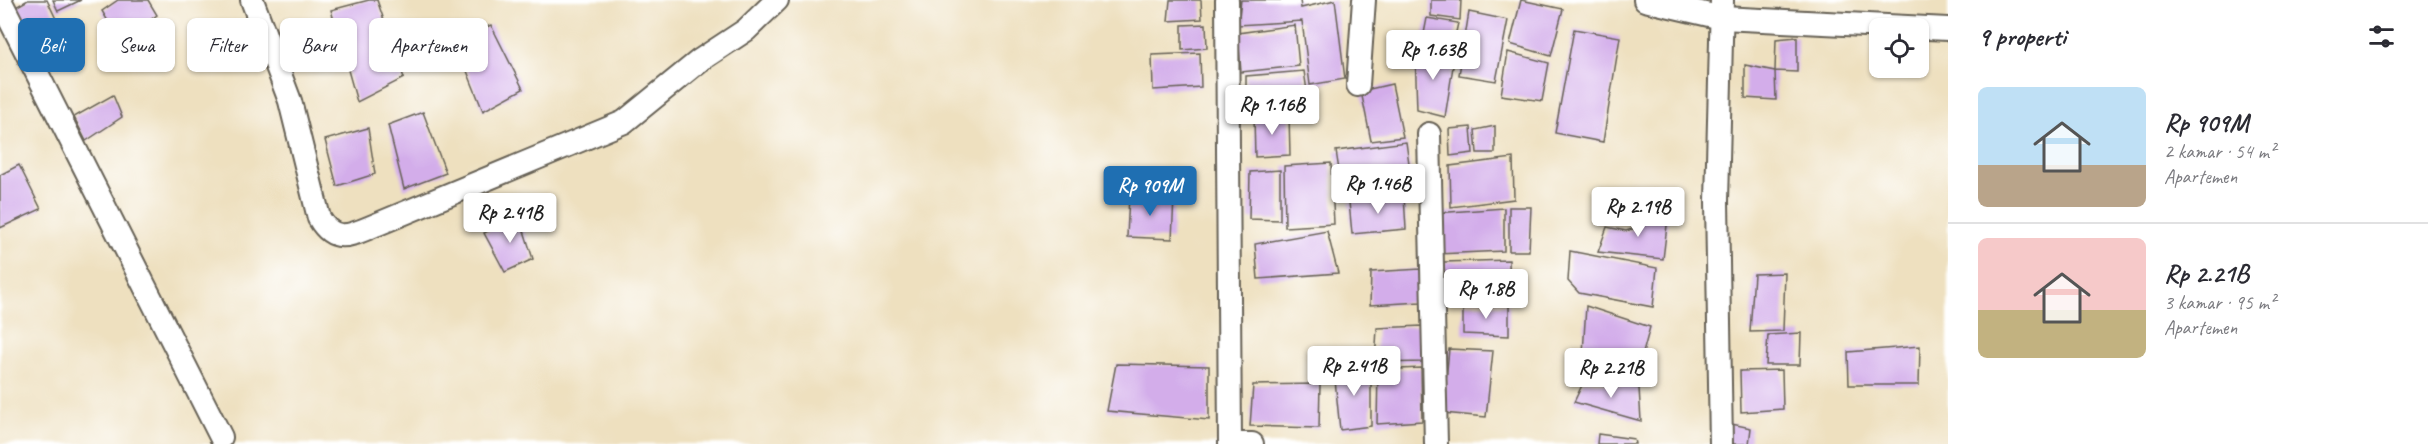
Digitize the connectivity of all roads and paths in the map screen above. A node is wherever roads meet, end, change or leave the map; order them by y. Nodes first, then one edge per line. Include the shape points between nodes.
1 (0, 0) edge
2 (252, 0) edge
3 (777, 0) edge
4 (1227, 0) edge
5 (1364, 0) edge
6 (1645, 0) edge
7 (1722, 9) edge
8 (1948, 29) edge
9 (1358, 85) dead end
10 (1429, 134) dead end
11 (221, 437) dead end
12 (1230, 444) edge
13 (1252, 444) edge
14 (1437, 444) edge
15 (1720, 444) edge

1 - 11 street
2 - 3 street via 290,100 319,218 326,231 337,236 351,235 624,122 699,61 746,30
4 - 12 street
5 - 9 street
6 - 7 street
7 - 8 street
7 - 15 street via 1717,201
10 - 14 street
12 - 13 street

